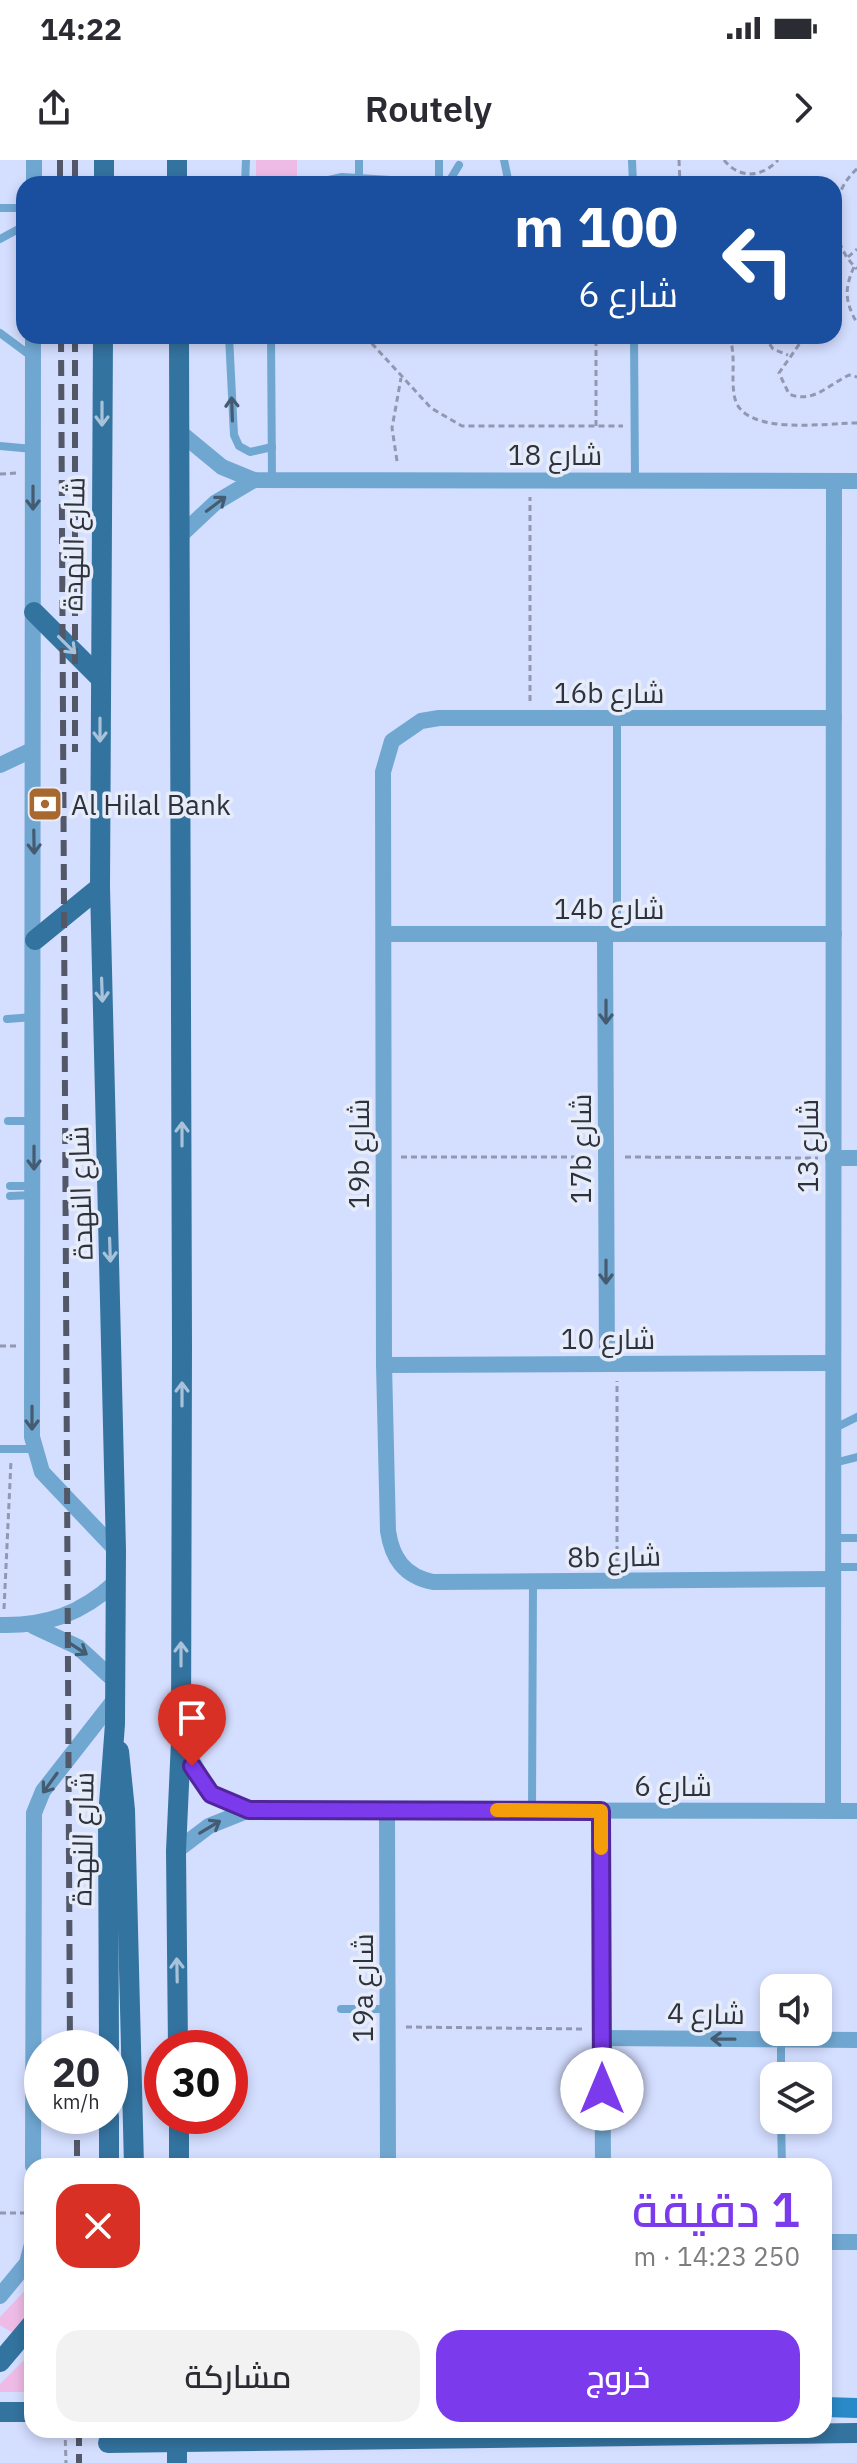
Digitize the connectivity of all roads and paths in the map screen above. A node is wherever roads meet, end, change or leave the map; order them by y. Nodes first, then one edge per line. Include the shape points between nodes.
1 (724, 160) edge
2 (778, 160) edge
3 (459, 165) dead end
4 (857, 169) edge
5 (753, 175) joint
6 (452, 176) edge
7 (842, 190) edge
8 (842, 249) edge
9 (857, 249) edge
10 (846, 258) junction
11 (856, 268) edge
12 (857, 323) edge
13 (0, 333) edge
14 (33, 344) edge
15 (103, 344) edge
16 (179, 344) edge
17 (230, 344) edge
18 (271, 344) edge
19 (372, 344) edge
20 (596, 344) edge
21 (634, 344) edge
22 (730, 344) edge
23 (770, 344) edge
24 (798, 344) edge
25 (788, 355) junction
26 (33, 358) junction
27 (401, 377) junction
28 (857, 377) edge
29 (857, 423) edge
30 (596, 426) junction
31 (635, 426) junction
32 (182, 434) junction
33 (0, 446) edge
34 (272, 447) junction
35 (33, 449) junction
36 (254, 480) junction
37 (272, 480) junction
38 (403, 480) junction
39 (530, 480) junction
40 (635, 480) junction
41 (834, 481) junction
42 (857, 481) edge
43 (182, 534) junction
44 (34, 612) junction
45 (100, 678) junction
46 (530, 717) junction
47 (617, 718) junction
48 (834, 718) junction
49 (392, 741) joint
50 (32, 750) junction
51 (0, 765) edge
52 (100, 887) junction
53 (385, 934) junction
54 (611, 934) junction
55 (834, 934) junction
56 (35, 940) junction
57 (35, 1017) junction
58 (7, 1019) dead end
59 (8, 1121) dead end
60 (34, 1121) junction
61 (833, 1158) junction
62 (857, 1158) edge
63 (10, 1191) dead end
64 (34, 1191) junction
65 (833, 1363) junction
66 (612, 1364) junction
67 (384, 1365) junction
68 (857, 1417) edge
69 (833, 1429) junction
70 (0, 1449) edge
71 (12, 1449) junction
72 (33, 1449) junction
73 (857, 1457) edge
74 (833, 1463) junction
75 (833, 1538) junction
76 (857, 1538) edge
77 (116, 1550) junction
78 (400, 1565) joint
79 (857, 1567) edge
80 (833, 1573) junction
81 (116, 1582) junction
82 (617, 1582) junction
83 (533, 1583) junction
84 (2, 1625) edge
85 (32, 1626) junction
86 (115, 1690) junction
87 (115, 1724) junction
88 (181, 1741) junction
89 (249, 1810) junction
90 (532, 1810) junction
91 (387, 1811) junction
92 (601, 1811) junction
93 (833, 1811) junction
94 (857, 1811) edge
95 (176, 1851) junction
96 (341, 2009) dead end
97 (388, 2009) junction
98 (388, 2027) junction
99 (109, 2030) edge
100 (178, 2030) edge
101 (602, 2034) junction
102 (760, 2038) edge
103 (832, 2040) edge
104 (857, 2040) edge
105 (109, 2134) edge
106 (179, 2134) edge
107 (183, 2134) edge
108 (781, 2134) edge
109 (33, 2158) edge
110 (109, 2158) edge
111 (134, 2158) edge
112 (179, 2158) edge
113 (189, 2158) edge
114 (388, 2158) edge
115 (603, 2158) edge
116 (782, 2158) edge
117 (0, 2213) edge
118 (24, 2213) edge
119 (832, 2242) edge
120 (857, 2242) edge
121 (24, 2267) edge
122 (0, 2296) edge
123 (24, 2334) edge
124 (0, 2362) edge
125 (832, 2407) edge
126 (857, 2408) edge
127 (0, 2412) edge
128 (24, 2412) edge
129 (832, 2433) edge
130 (857, 2433) edge
131 (65, 2438) edge
132 (595, 2438) edge
133 (108, 2445) edge
134 (141, 2445) edge
135 (177, 2446) edge
136 (66, 2463) edge

1 - 5 path via 734,170
2 - 5 path
3 - 6 lane
4 - 7 path
8 - 10 path
9 - 10 path
10 - 11 path
11 - 12 path via 845,287
13 - 26 lane
14 - 26 street
15 -> 45 main road, شارع النهدة
16 - 32 main road
34 -> 17 lane via 250,452 236,441
18 - 34 lane
19 - 27 path
20 - 30 path
21 - 31 lane
22 - 29 path via 734,396 751,420
23 - 25 path
24 - 25 path
25 - 28 path via 779,373 781,385 800,399 812,398 849,375
26 - 35 street
27 - 30 path via 445,420 462,426
27 - 38 path via 392,428
30 - 31 path
31 - 40 lane
32 - 36 street, شارع 18 via 207,458
32 - 43 main road
33 - 35 lane
34 - 37 lane
35 -> 44 street
36 - 37 street, شارع 18
43 -> 36 street via 215,503
37 - 38 street, شارع 18
38 - 39 street, شارع 18
39 - 40 street, شارع 18
39 - 46 path
40 - 41 street, شارع 18
41 - 42 street, شارع 18
41 - 48 street, شارع 13
88 -> 43 main road
44 -> 45 main road
44 - 50 street
45 -> 52 main road, شارع النهدة
46 - 47 street, 16b شارع
46 - 49 street, 16b شارع via 421,721
47 - 48 street, 16b شارع
47 - 54 lane
48 - 55 street, شارع 13
49 - 53 street, 19b شارع via 383,772
50 - 51 street
50 -> 56 street
52 - 56 main road
52 -> 77 main road, شارع النهدة
53 - 54 street, 14b شارع
53 - 67 street, 19b شارع
54 - 55 street, 14b شارع
54 -> 66 street, 17b شارع
55 - 61 street, شارع 13
56 - 57 street
57 - 58 lane
57 - 60 street
59 - 60 lane
60 -> 64 street
61 - 62 street
61 - 65 street, شارع 13
63 - 64 lane
64 -> 72 street
65 - 66 street, شارع 10
65 - 69 street, شارع 13
66 - 67 street, شارع 10
66 - 82 path
67 - 78 street, 19b شارع via 388,1531
68 - 69 lane
69 - 74 street, شارع 13
70 - 71 lane
71 - 72 lane
71 - 84 path
72 - 77 street via 50,1482
73 - 74 lane
74 - 75 street, شارع 13
75 - 76 lane
75 - 80 street, شارع 13
77 - 81 main road, شارع النهدة
78 - 83 street, 8b شارع via 433,1582
79 - 80 lane
80 - 82 street, 8b شارع
80 - 93 street, شارع 13
81 - 85 street via 78,1611
81 - 86 main road, شارع النهدة
82 - 83 street, 8b شارع
83 - 90 lane
84 - 85 street
85 -> 86 street via 78,1647
86 - 87 main road, شارع النهدة
86 -> 109 street via 43,1791 34,1813
87 - 99 main road, شارع النهدة via 108,1817
87 - 111 main road via 123,1778
88 - 89 street, شارع 6 via 211,1794
88 - 95 main road
89 - 91 street, شارع 6
95 -> 89 street, شارع 6 via 209,1826
90 - 91 street, شارع 6
90 - 92 street, شارع 6
91 - 97 street, 19a شارع
92 - 93 street, شارع 6
92 - 101 street
93 - 94 street, شارع 6
100 -> 95 main road
96 - 97 lane
97 - 98 street, 19a شارع
98 - 101 path
98 - 114 street, 19a شارع
102 -> 101 street, شارع 4
101 - 115 street
103 - 104 street, شارع 4
105 - 110 main road
106 - 112 main road
107 - 113 main road
108 - 116 lane
117 - 118 path
119 - 120 street
121 - 122 street
123 - 124 main road
125 - 126 main road
127 - 128 main road
129 - 130 main road
131 - 136 path
132 - 135 main road
133 - 134 main road
134 - 135 main road

